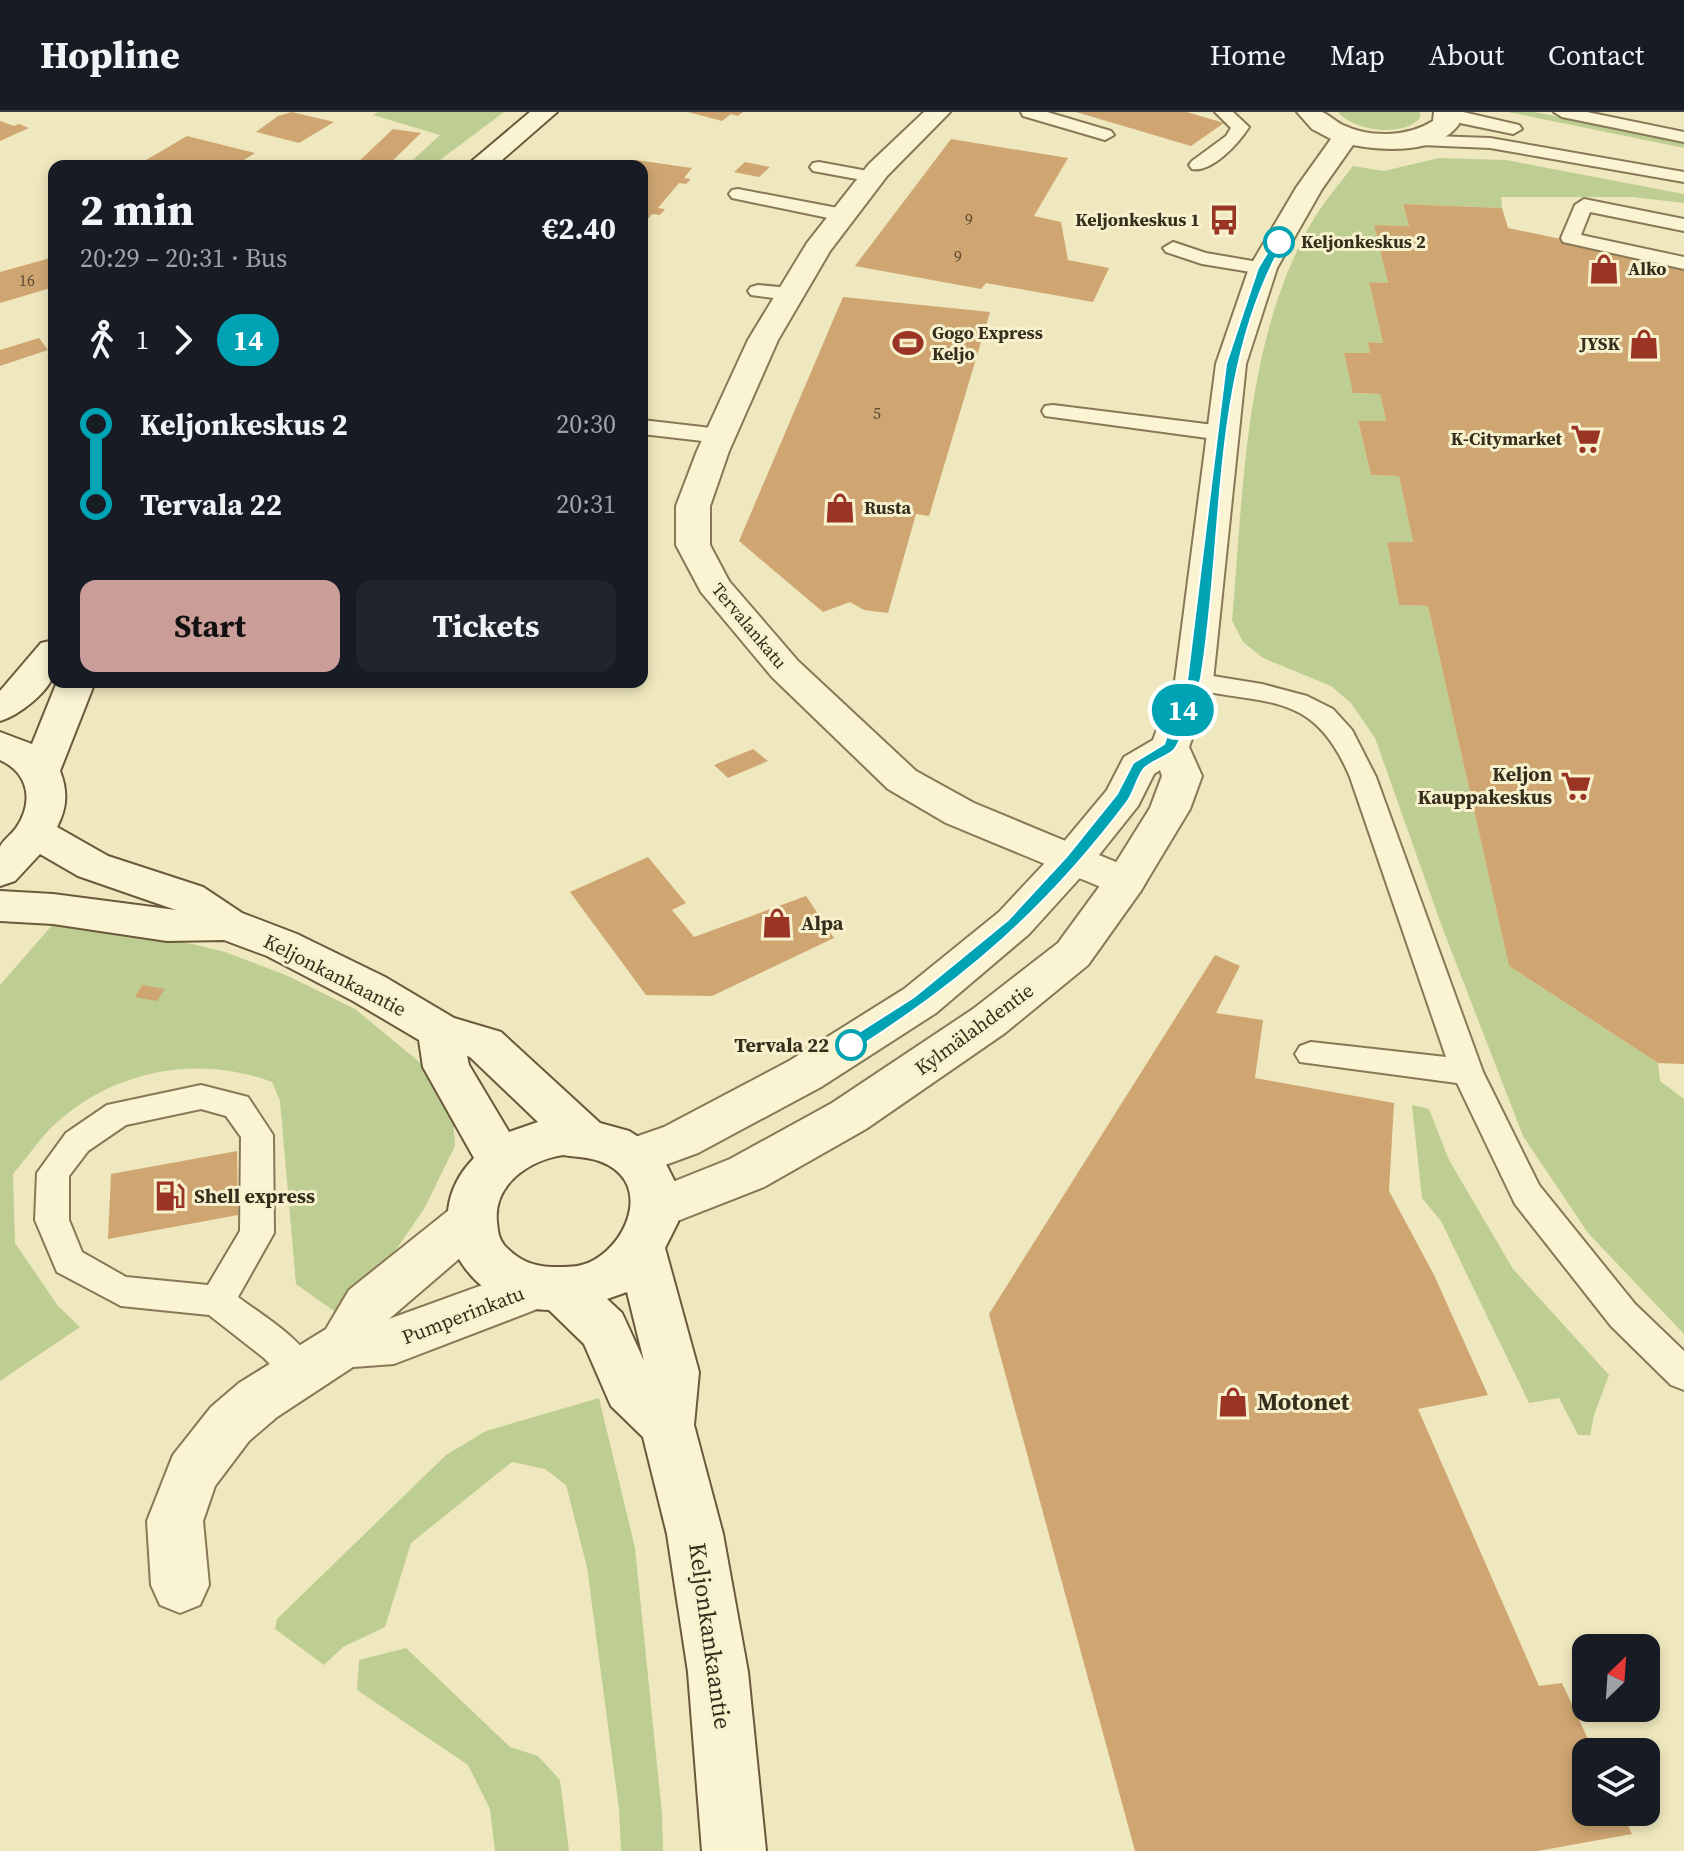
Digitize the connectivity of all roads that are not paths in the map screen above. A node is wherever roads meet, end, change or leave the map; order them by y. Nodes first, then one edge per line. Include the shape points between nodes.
1 (545, 112) edge
2 (938, 112) edge
3 (1029, 112) edge
4 (1223, 112) edge
5 (1309, 112) edge
6 (1449, 112) edge
7 (1562, 112) edge
8 (1105, 135) dead end
9 (1347, 135) junction
10 (1684, 137) edge
11 (1404, 140) junction
12 (486, 160) edge
13 (1684, 162) edge
14 (1198, 165) dead end
15 (819, 167) dead end
16 (873, 177) junction
17 (1684, 177) edge
18 (738, 194) dead end
19 (843, 215) junction
20 (1684, 225) edge
21 (1173, 248) dead end
22 (1684, 263) edge
23 (1263, 268) junction
24 (1053, 411) dead end
25 (648, 428) edge
26 (1222, 433) junction
27 (720, 436) junction
28 (48, 658) edge
29 (1194, 681) junction
30 (74, 688) edge
31 (0, 709) edge
32 (0, 745) edge
33 (1170, 747) junction
34 (40, 772) junction
35 (36, 833) junction
36 (1072, 860) junction
37 (0, 871) edge
38 (1125, 882) junction
39 (0, 906) edge
40 (227, 924) junction
41 (440, 1031) junction
42 (1311, 1054) dead end
43 (1467, 1072) junction
44 (583, 1136) junction
45 (635, 1157) junction
46 (501, 1161) junction
47 (471, 1220) junction
48 (649, 1229) junction
49 (548, 1289) junction
50 (217, 1301) junction
51 (322, 1358) junction
52 (1684, 1374) edge
53 (667, 1425) junction
54 (180, 1585) dead end
55 (734, 1851) edge

1 - 12 street
2 - 16 street, Tervalankatu
3 - 8 lane
4 - 14 lane via 1240,127 1233,139
5 - 9 street via 1319,123
6 - 11 street via 1437,132
6 - 13 lane via 1499,127
7 - 10 lane
9 - 11 street
9 - 23 street
11 - 17 lane via 1490,143
15 - 16 lane
16 - 19 street, Tervalankatu
18 - 19 lane
19 - 27 street, Tervalankatu via 774,292 763,340
20 - 22 lane via 1584,205 1570,238
21 - 23 lane
23 - 26 street via 1231,364
24 - 26 lane
25 - 27 lane
26 - 29 street
27 - 36 street, Tervalankatu via 693,506 693,545 713,585 785,669 902,780 960,813
28 - 31 street
29 - 33 street
29 - 43 lane via 1284,697 1322,713 1348,741
30 - 34 street
32 - 34 street via 26,757
33 - 36 street via 1138,766 1124,796
33 - 38 street, Kylmälahdentie via 1182,776 1170,809
34 - 35 street via 48,801
35 - 37 street
35 - 40 street, Keljonkankaantie via 93,866 188,898
36 - 38 street, Tervalankatu
36 - 45 street via 1014,923 920,1001 805,1074 681,1140
38 - 48 street, Kylmälahdentie via 1073,954 989,1021 849,1116
39 - 40 street, Keljonkankaantie via 167,926
40 - 41 street, Keljonkankaantie via 282,945
41 - 44 street, Keljonkankaantie via 485,1044
41 - 46 street via 446,1067
42 - 43 lane
43 - 52 lane via 1527,1194 1623,1315
44 - 45 street via 612,1143
44 - 46 street via 546,1139
45 - 48 street via 654,1183
46 - 47 street via 478,1189
47 - 49 street via 473,1237 491,1266 506,1278
47 - 51 street via 367,1306
48 - 49 street via 612,1275 588,1285
48 - 53 street, Keljonkankaantie via 673,1372
49 - 51 street, Pumperinkatu via 394,1341
49 - 53 street via 604,1329 630,1389
50 - 50 lane via 257,1233 257,1135 237,1106 201,1097 118,1114 77,1142 53,1173 52,1220 69,1262 121,1291
50 - 51 lane via 277,1347
51 - 54 street via 230,1424 192,1473 175,1521
53 - 55 street, Keljonkankaantie via 695,1534 718,1672

